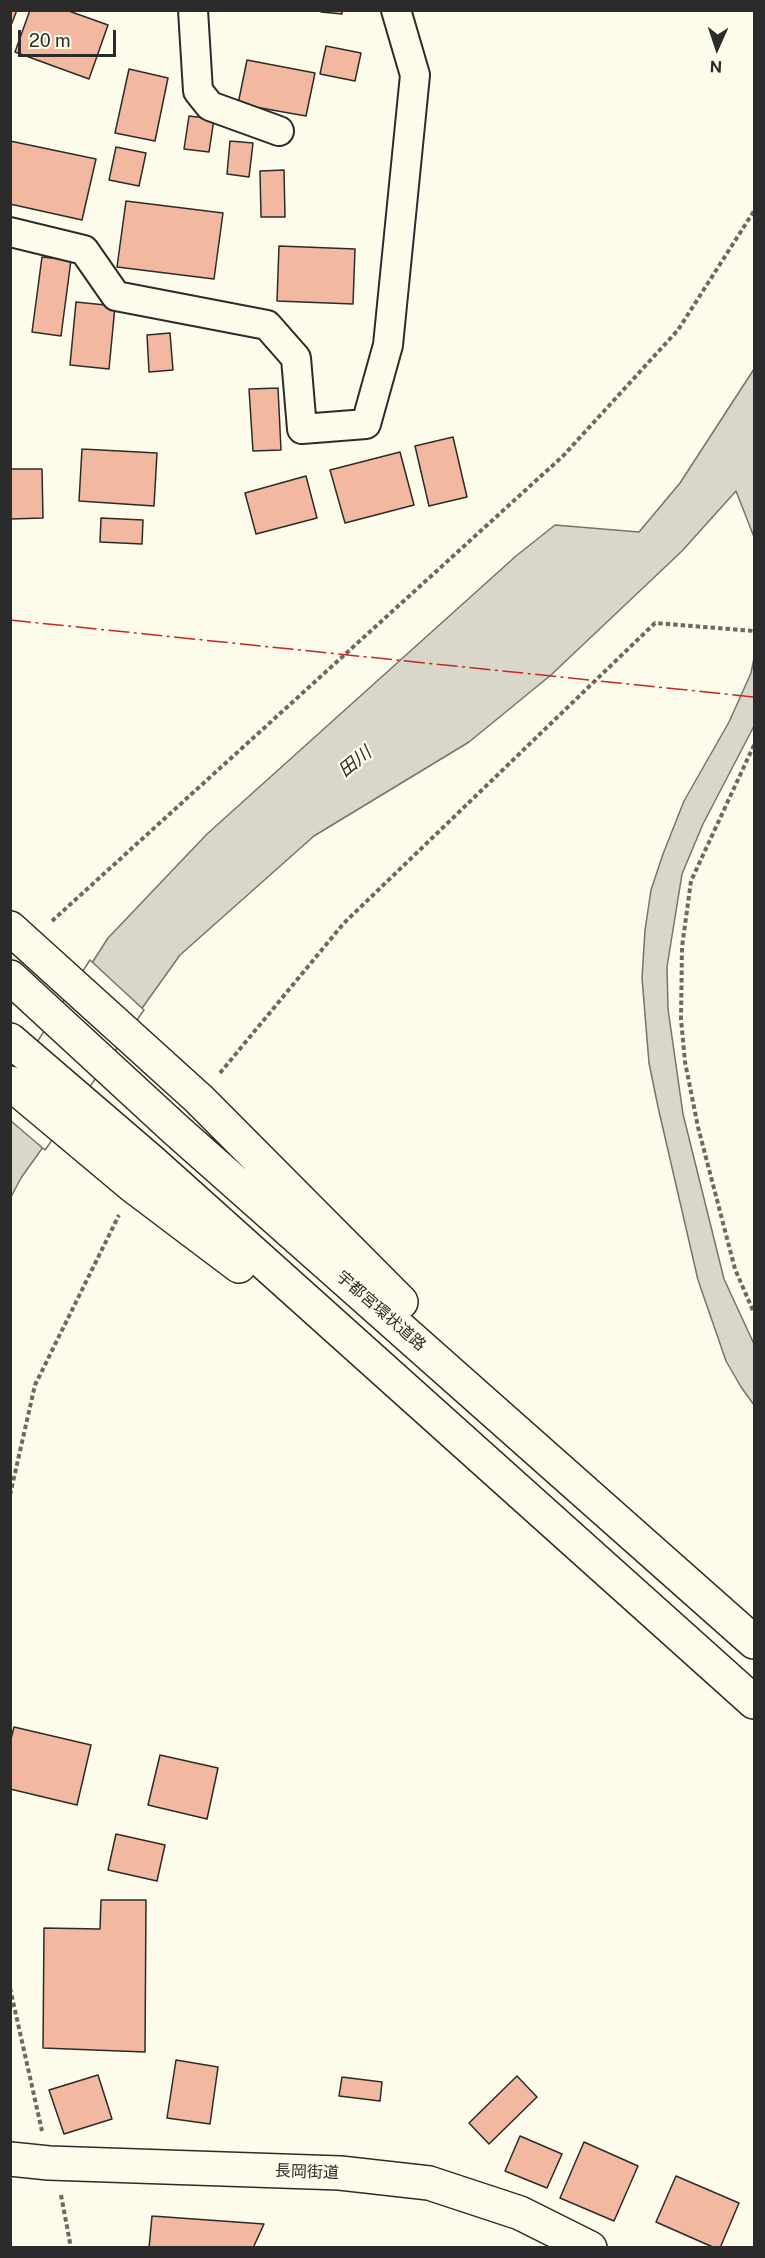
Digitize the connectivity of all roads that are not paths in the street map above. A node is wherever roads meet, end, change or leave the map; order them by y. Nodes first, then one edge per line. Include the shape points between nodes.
1 (193, 10) edge
2 (396, 10) edge
3 (279, 131) dead end
4 (10, 232) edge
5 (15, 932) edge
6 (10, 977) edge
7 (10, 1040) edge
8 (10, 1083) edge
9 (143, 1174) junction
10 (625, 1526) junction
11 (754, 1642) edge
12 (754, 1702) edge
13 (10, 2159) edge
14 (590, 2247) edge

1 - 3 street via 198,91 210,106
2 - 4 street via 415,75 388,345 366,424 303,429 296,358 267,325 116,296 84,250
5 - 10 main road via 199,1099
6 - 10 main road, 宇都宮環状道路 via 175,1129
7 - 9 main road
8 - 9 main road
9 - 12 main road via 417,1401
10 - 11 main road, 宇都宮環状道路
13 - 14 main road, 長岡街道 via 340,2173 429,2183 520,2213

